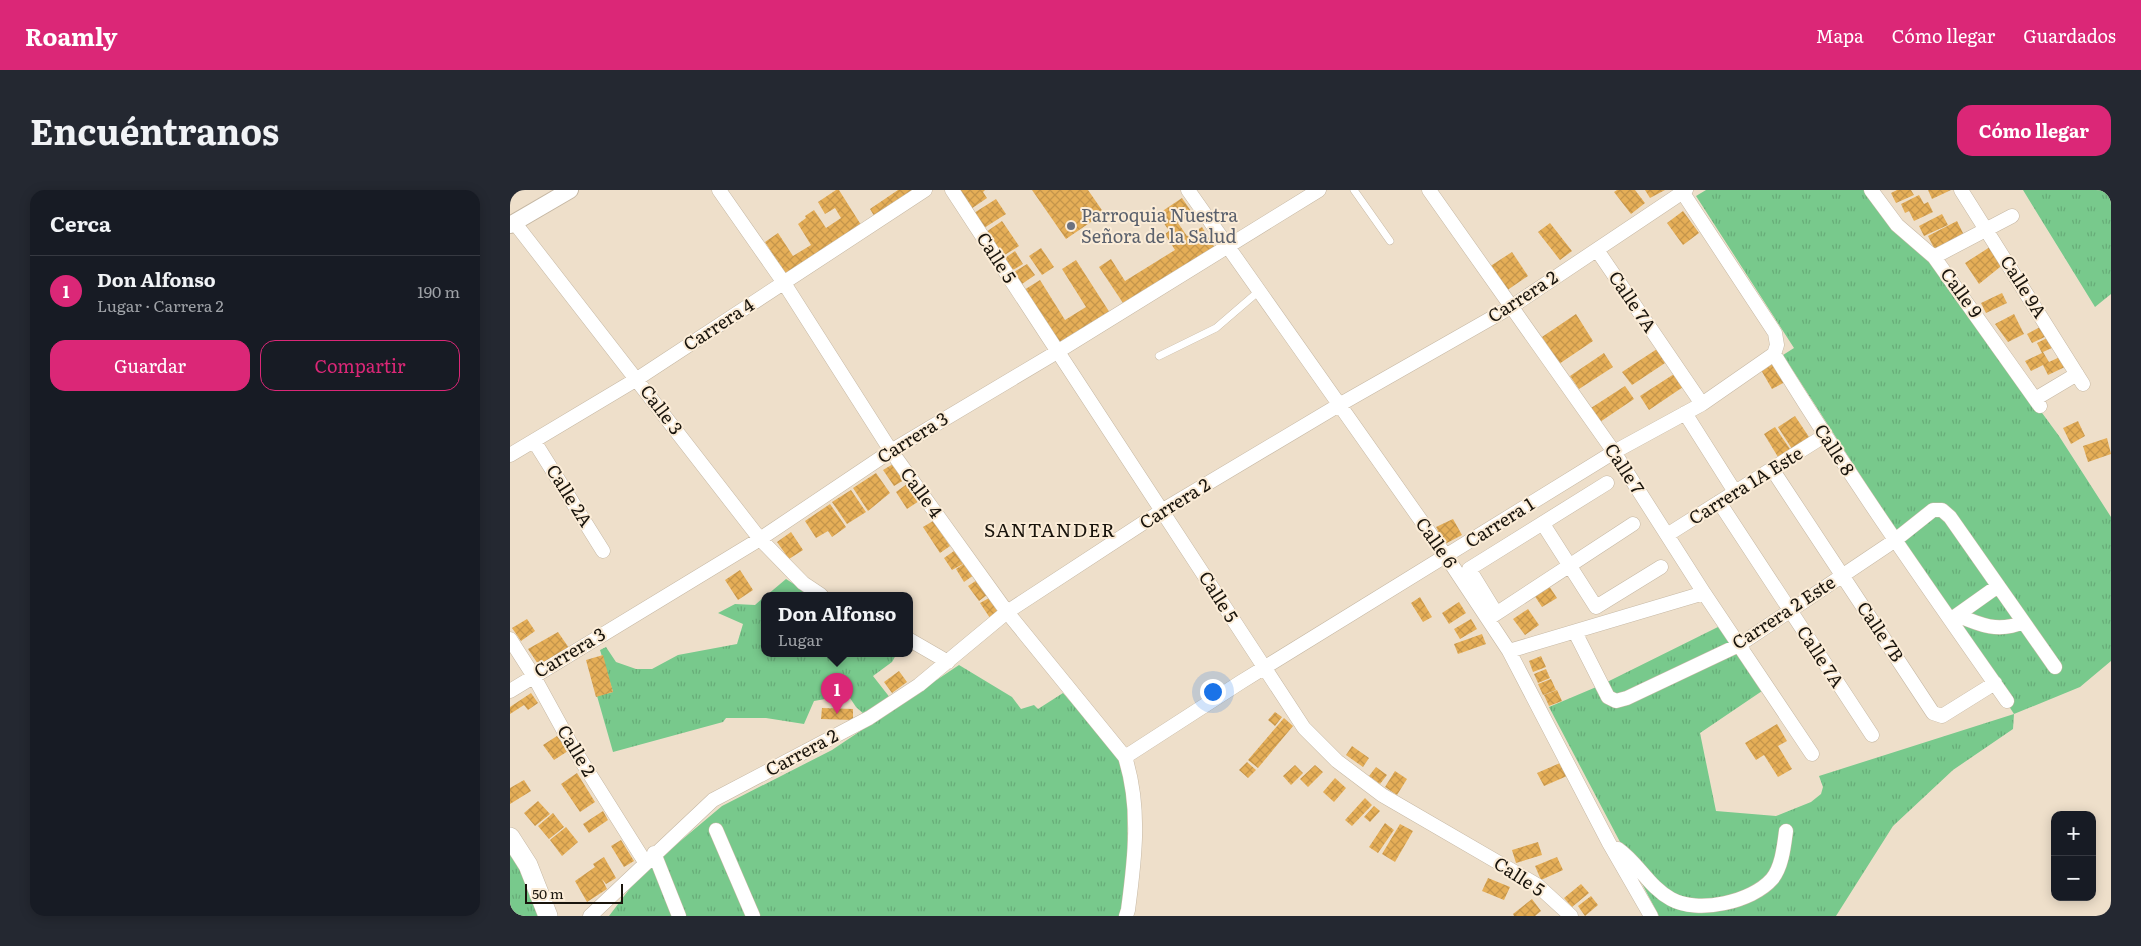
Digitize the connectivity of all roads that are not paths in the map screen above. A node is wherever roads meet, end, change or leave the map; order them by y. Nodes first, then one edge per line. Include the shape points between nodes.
1 (570, 190) edge
2 (719, 190) edge
3 (925, 190) edge
4 (952, 190) edge
5 (1188, 190) edge
6 (1319, 190) edge
7 (1354, 190) edge
8 (1429, 190) edge
9 (1871, 190) edge
10 (1961, 190) edge
11 (1683, 191) edge
12 (2012, 216) dead end
13 (511, 221) edge
14 (1985, 228) junction
15 (1390, 241) dead end
16 (1228, 247) junction
17 (1597, 250) junction
18 (1934, 257) junction
19 (784, 283) junction
20 (1260, 291) junction
21 (1512, 307) junction
22 (1057, 352) junction
23 (1774, 354) junction
24 (1159, 356) dead end
25 (637, 379) junction
26 (2037, 402) joint
27 (1702, 404) junction
28 (1339, 405) junction
29 (1685, 413) junction
30 (1824, 436) junction
31 (534, 441) junction
32 (891, 451) junction
33 (1614, 452) junction
34 (510, 455) edge
35 (1772, 469) junction
36 (1607, 483) dead end
37 (1735, 492) junction
38 (1719, 502) junction
39 (1163, 510) junction
40 (1543, 524) junction
41 (1633, 524) dead end
42 (1667, 535) junction
43 (760, 539) junction
44 (1894, 541) junction
45 (603, 551) dead end
46 (1446, 556) junction
47 (1569, 566) junction
48 (1661, 567) dead end
49 (1842, 576) junction
50 (1998, 586) junction
51 (816, 592) edge
52 (1704, 593) junction
53 (1790, 611) junction
54 (1007, 612) junction
55 (1492, 616) junction
56 (1954, 617) junction
57 (2023, 622) junction
58 (1575, 632) junction
59 (510, 639) edge
60 (913, 642) edge
61 (1739, 645) junction
62 (1509, 651) junction
63 (948, 662) junction
64 (2055, 667) dead end
65 (1263, 668) junction
66 (533, 675) junction
67 (1995, 683) junction
68 (510, 691) edge
69 (2007, 701) dead end
70 (1872, 735) dead end
71 (1812, 754) dead end
72 (1125, 756) junction
73 (716, 830) dead end
74 (1786, 831) dead end
75 (510, 837) edge
76 (1609, 843) junction
77 (649, 858) junction
78 (604, 910) edge
79 (1130, 914) edge
80 (548, 916) edge
81 (590, 916) edge
82 (679, 916) edge
83 (753, 916) edge
84 (1571, 916) edge
85 (1651, 916) edge

1 - 13 street
2 - 19 street, Calle 4
3 - 19 street, Carrera 4
4 - 22 street, Calle 5
5 - 16 street, Calle 6
6 - 16 street, Carrera 3
7 - 15 lane
8 - 21 street, Calle 7
9 - 18 street, Calle 9 via 1898,225
10 - 14 street, Calle 9A
11 - 17 street, Carrera 2
11 - 23 street, Calle 8 via 1775,333 1777,345
12 - 14 street
13 - 25 street, Calle 3
14 - 18 street
14 - 26 street, Calle 9A via 2080,379
16 - 20 street, Calle 6
16 - 22 street, Carrera 3
17 - 21 street, Carrera 2
17 - 27 street, Calle 7A
18 - 26 street, Calle 9
19 - 25 street, Carrera 4
19 - 32 street, Calle 4
20 - 24 lane via 1216,328
20 - 28 street, Calle 6
21 - 28 street, Carrera 2
21 - 33 street, Calle 7
22 - 32 street, Carrera 3
22 - 39 street, Calle 5
23 - 27 street, Carrera 1
23 - 30 street, Calle 8
25 - 31 street, Carrera 4
25 - 43 street, Calle 3
27 - 29 street, Carrera 1
28 - 39 street, Carrera 2
28 - 46 street, Calle 6
29 - 33 street, Carrera 1
29 - 37 street
30 - 35 street, Carrera 1A Este
30 - 44 street, Calle 8
31 - 34 street, Carrera 4
31 - 45 street, Calle 2A
32 - 43 street, Carrera 3
32 - 54 street, Calle 4
33 - 42 street, Calle 7
33 - 46 street, Carrera 1
35 - 37 street, Carrera 1A Este
35 - 49 street, Calle 7B
36 - 40 street
37 - 38 street, Carrera 1A Este
38 - 42 street, Carrera 1A Este
38 - 53 street, Calle 7A
39 - 54 street, Carrera 2
39 - 65 street, Calle 5
40 - 47 street
40 - 55 street via 1469,569
41 - 47 street
42 - 52 street, Calle 7
43 - 51 street, Calle 3 via 803,583
43 - 66 street, Carrera 3
44 - 49 street, Carrera 2 Este
44 - 50 street, Carrera 2 Este via 1933,510 1942,510
44 - 56 street, Calle 8
46 - 55 street, Calle 6
46 - 65 street, Carrera 1
47 - 48 street via 1596,607
47 - 55 street
49 - 53 street, Carrera 2 Este
49 - 67 street, Calle 7B via 1934,713 1942,716
50 - 56 street
50 - 57 street
52 - 58 street
52 - 61 street, Calle 7
53 - 61 street, Carrera 2 Este
53 - 70 street, Calle 7A
54 - 63 street, Carrera 2
54 - 72 street, Calle 4
55 - 62 street, Calle 6
56 - 57 street via 1986,627 2000,628
56 - 67 street, Calle 8
57 - 64 street
58 - 61 street, Carrera 2 Este via 1608,697 1616,701
58 - 62 street
59 - 66 street, Calle 2
60 - 63 street
61 - 71 street, Calle 7
62 - 76 street, Calle 6
63 - 77 street, Carrera 2 via 869,718 713,800
65 - 72 street, Carrera 1
65 - 84 street, Calle 5 via 1304,728 1337,761 1382,795 1537,885
66 - 68 street, Carrera 3
66 - 77 street, Calle 2 via 572,746
67 - 69 street, Calle 8
72 - 79 street via 1132,778 1137,845
73 - 83 street
74 - 76 street via 1782,856 1772,878 1756,890 1711,906 1690,906 1671,899
75 - 80 main road via 528,865
76 - 85 street, Calle 6
77 - 78 street, Carrera 2
77 - 82 street, Calle 2
78 - 81 street, Carrera 2

